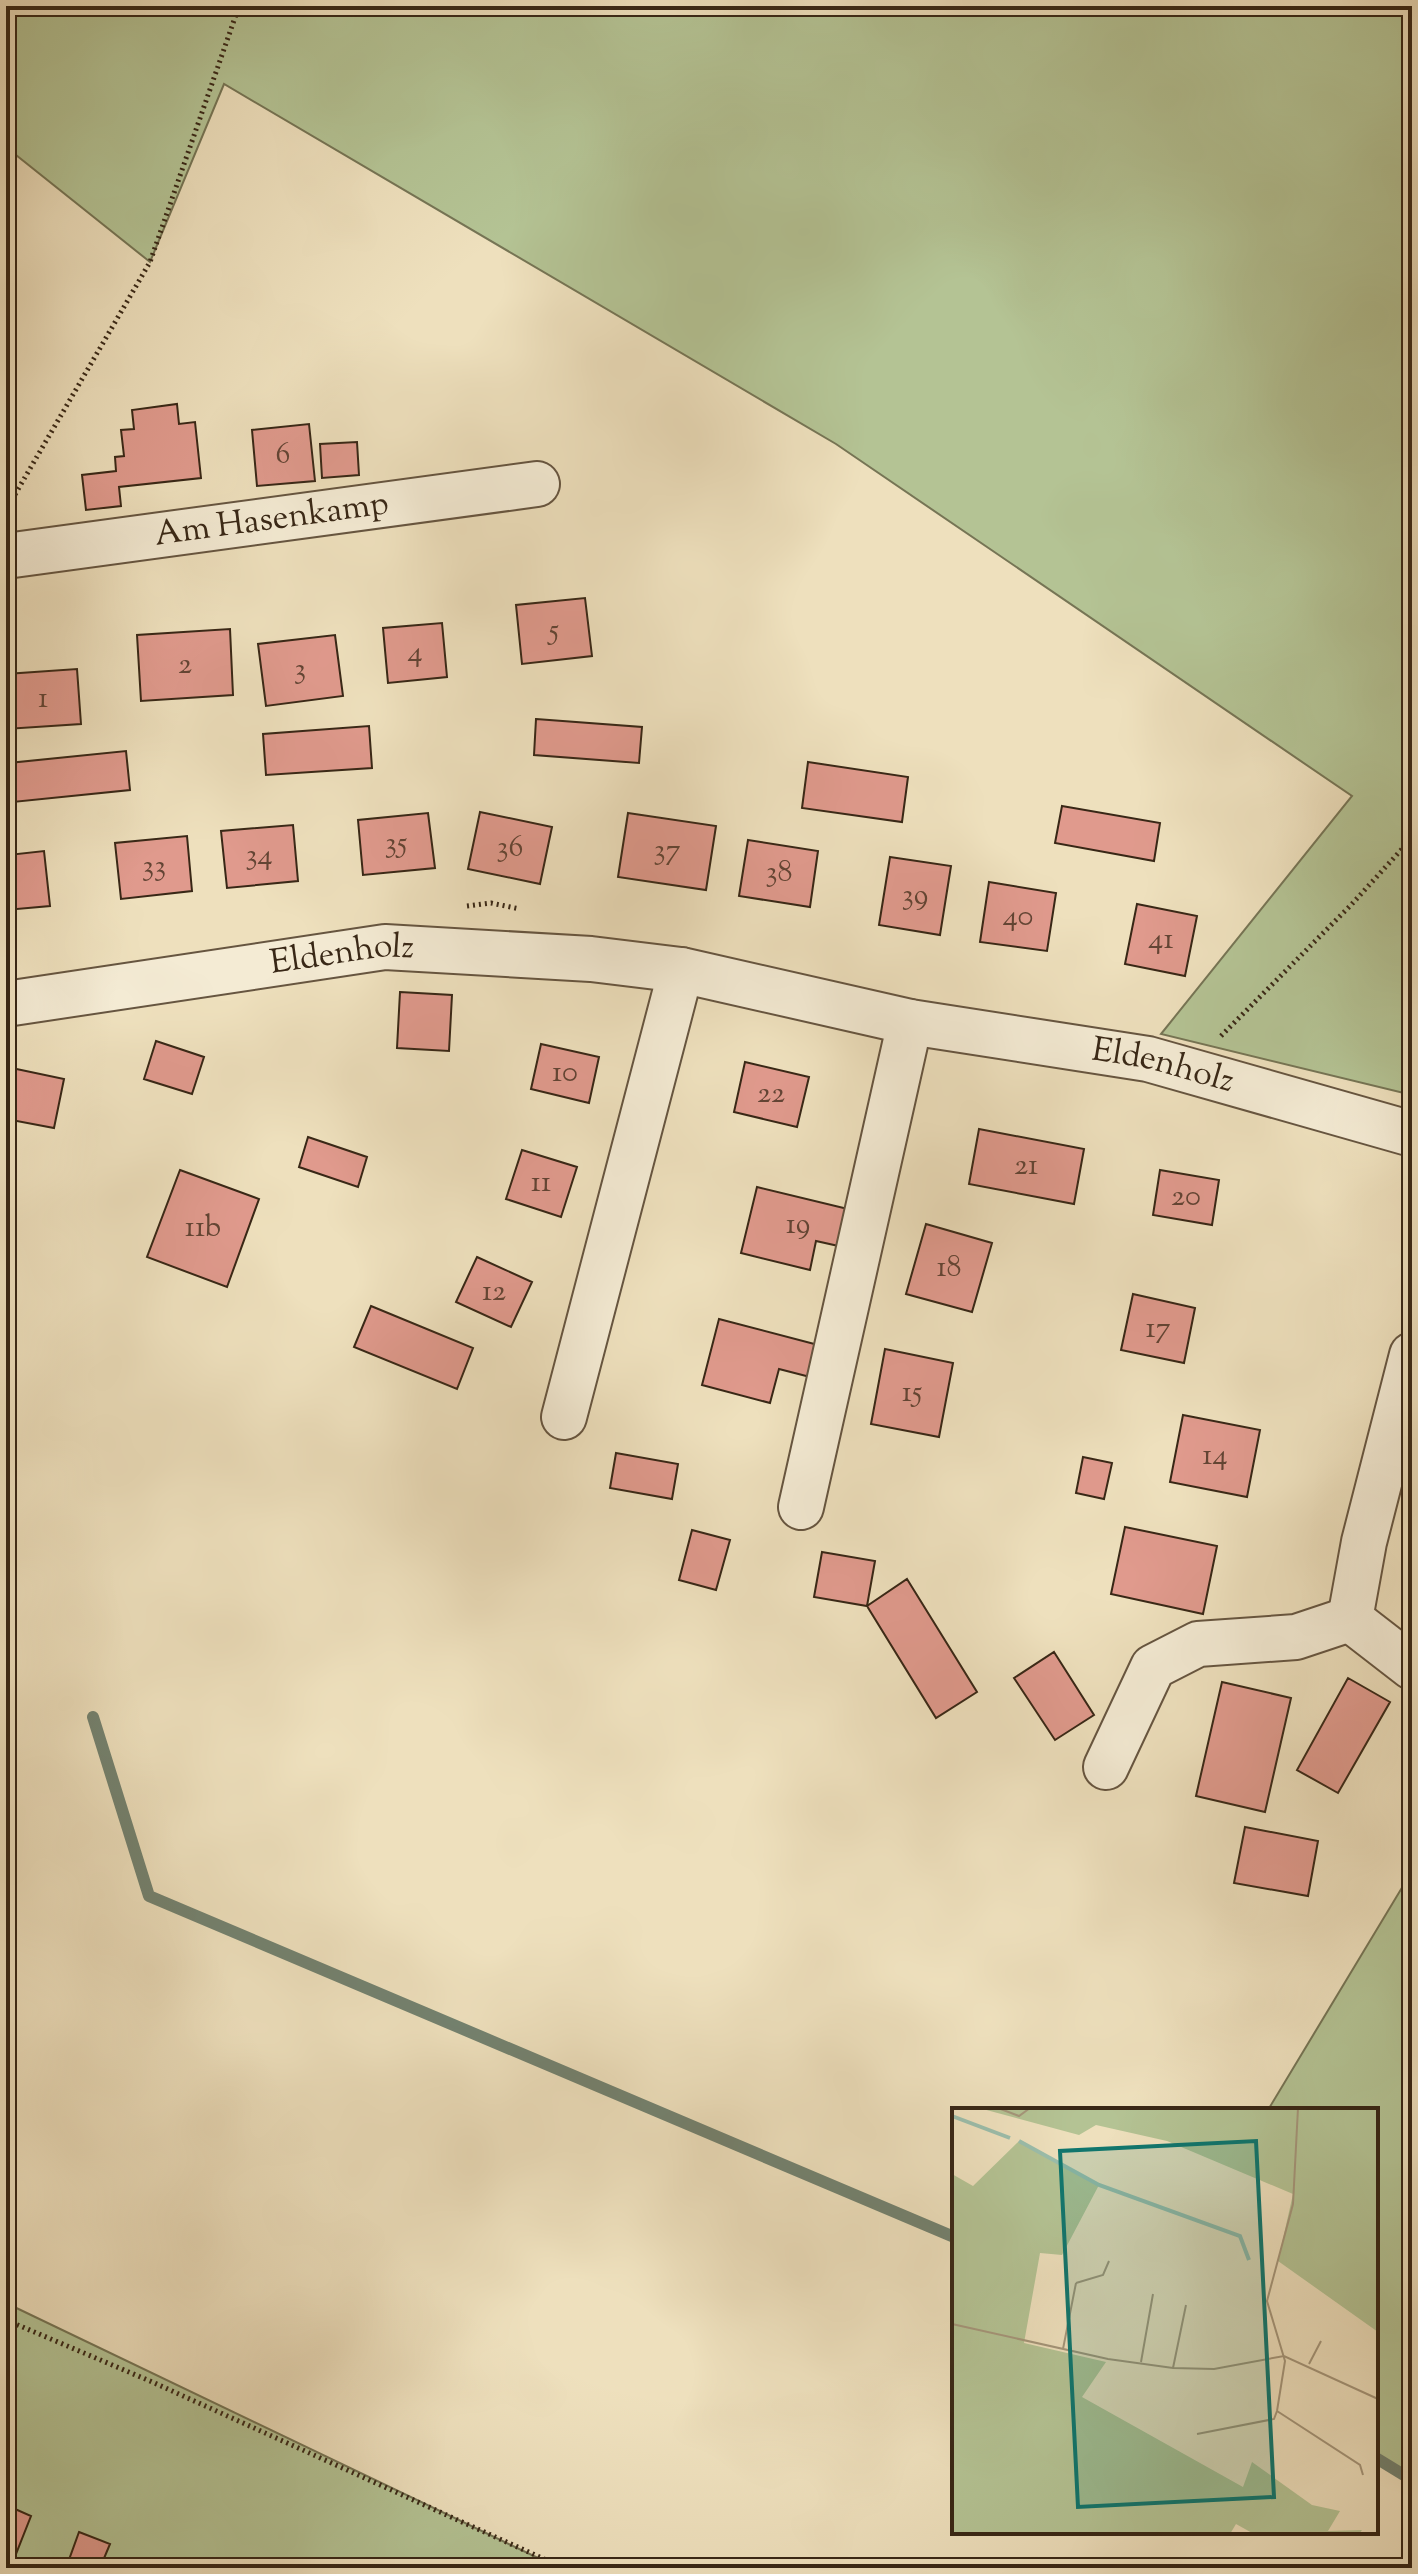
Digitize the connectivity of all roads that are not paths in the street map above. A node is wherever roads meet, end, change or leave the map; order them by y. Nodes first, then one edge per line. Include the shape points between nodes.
1 (537, 484) dead end
2 (6, 556) edge
3 (681, 970) junction
4 (6, 1004) edge
5 (910, 1022) junction
6 (1412, 1134) edge
7 (1412, 1355) edge
8 (564, 1417) dead end
9 (801, 1507) dead end
10 (1350, 1619) junction
11 (1412, 1667) edge
12 (1106, 1767) dead end

1 - 2 street, Am Hasenkamp
3 - 4 street, Eldenholz via 385,947
3 - 5 street, Eldenholz
3 - 8 street
5 - 6 street, Eldenholz via 1148,1059
5 - 9 street
7 - 10 street
10 - 11 street
10 - 12 street via 1296,1637 1198,1644 1153,1667

